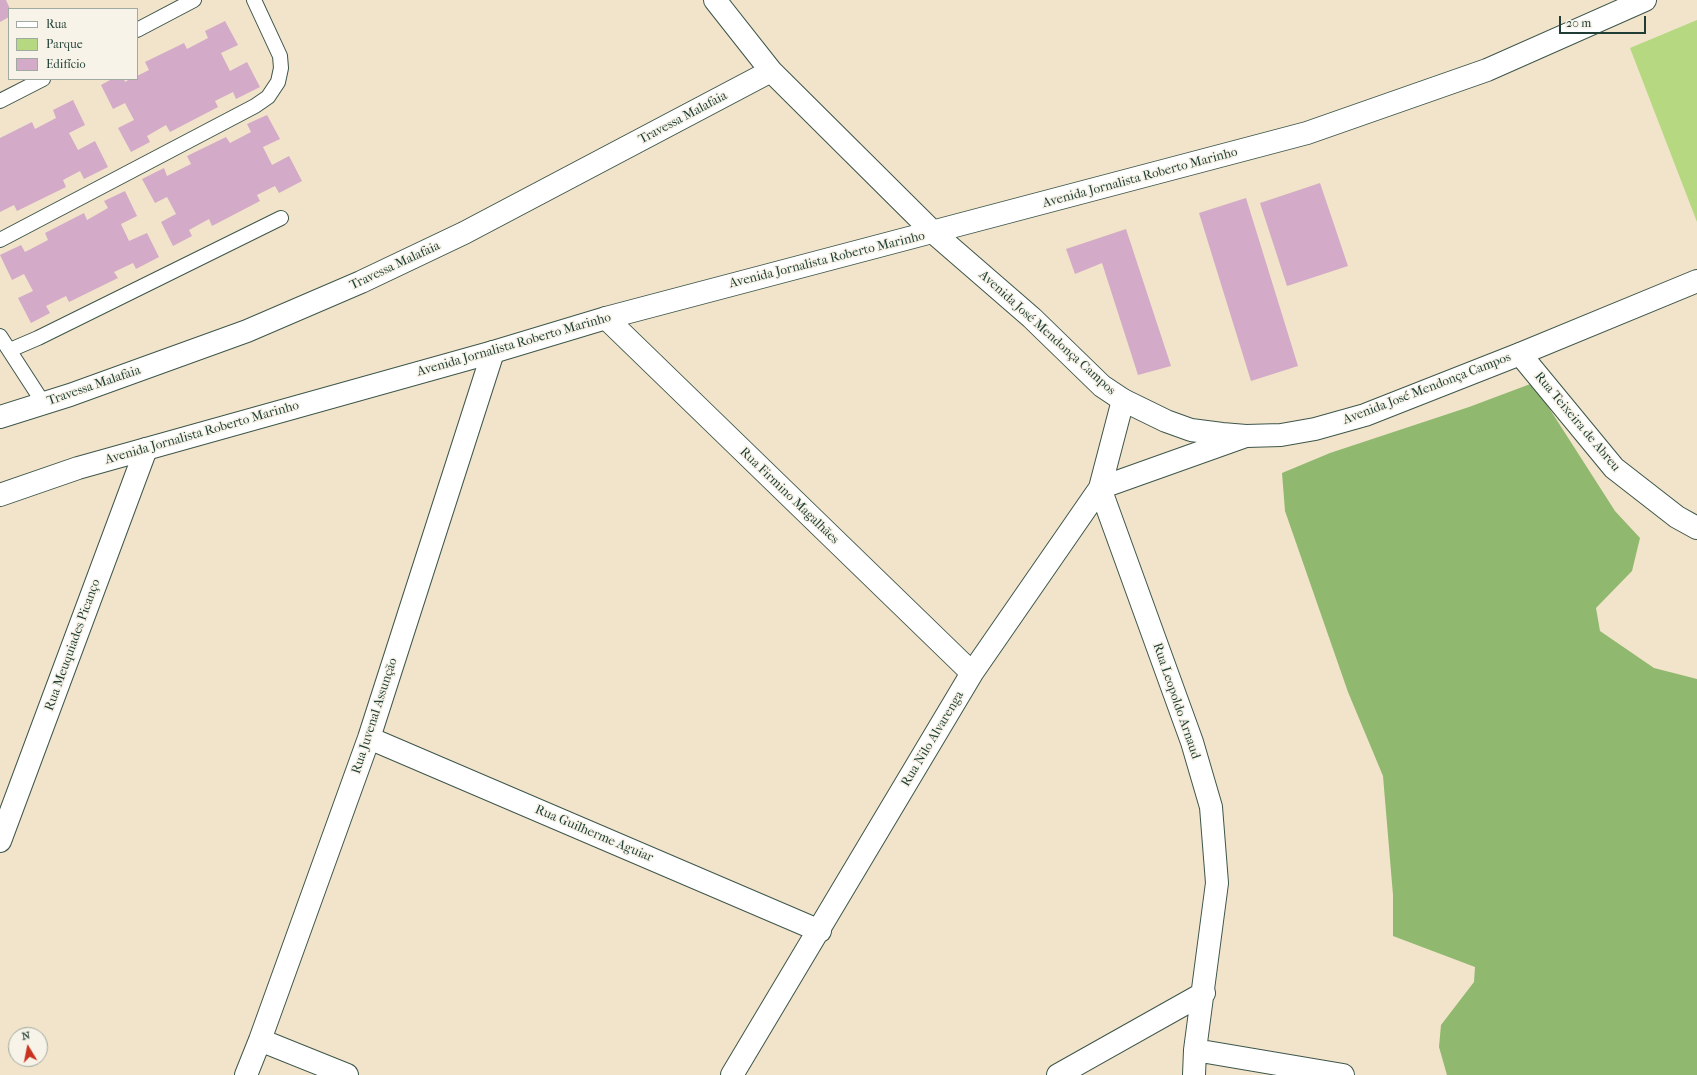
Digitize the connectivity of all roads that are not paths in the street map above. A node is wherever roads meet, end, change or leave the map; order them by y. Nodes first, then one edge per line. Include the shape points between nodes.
1 (194, 0) edge
2 (254, 0) edge
3 (715, 0) edge
4 (1645, 0) edge
5 (138, 29) edge
6 (771, 71) junction
7 (41, 80) edge
8 (0, 101) edge
9 (281, 218) dead end
10 (934, 232) junction
11 (0, 240) edge
12 (1697, 281) edge
13 (606, 318) junction
14 (0, 336) edge
15 (10, 350) junction
16 (493, 352) junction
17 (1520, 354) junction
18 (1122, 400) junction
19 (44, 404) junction
20 (0, 417) edge
21 (1246, 436) junction
22 (146, 449) junction
23 (1100, 488) junction
24 (0, 495) edge
25 (1697, 528) edge
26 (972, 673) junction
27 (369, 738) junction
28 (0, 841) edge
29 (820, 930) junction
30 (1204, 994) junction
31 (260, 1040) junction
32 (1195, 1050) junction
33 (246, 1075) edge
34 (347, 1075) edge
35 (732, 1075) edge
36 (1058, 1075) edge
37 (1194, 1075) edge
38 (1343, 1075) edge

1 - 5 lane
2 - 11 lane via 280,56 278,82 268,97
3 - 6 street, Avenida José Mendonça Campos
4 - 10 street, Avenida Jornalista Roberto Marinho via 1486,70 1307,133
6 - 10 street, Avenida José Mendonça Campos
6 - 19 street, Travessa Malafaia via 464,233 361,282 247,331
7 - 8 lane
9 - 15 lane
10 - 13 street, Avenida Jornalista Roberto Marinho
10 - 18 street, Avenida José Mendonça Campos via 1032,318 1102,386
12 - 17 street, Avenida José Mendonça Campos
13 - 16 street, Avenida Jornalista Roberto Marinho
13 - 26 street, Rua Firmino Magalhães
14 - 15 lane
15 - 19 lane
16 - 22 street, Avenida Jornalista Roberto Marinho
16 - 27 street, Rua Juvenal Assunção
17 - 21 street, Avenida José Mendonça Campos via 1365,415 1315,429 1281,435
17 - 25 street, Rua Teixeira de Abreu via 1614,468
18 - 21 street, Avenida José Mendonça Campos via 1191,430
18 - 23 street, Rua Nilo Alvarenga
19 - 20 street, Travessa Malafaia
21 - 23 street
22 - 24 street, Avenida Jornalista Roberto Marinho via 78,468
22 - 28 street, Rua Meuquiades Picanço
23 - 26 street, Rua Nilo Alvarenga
23 - 30 street, Rua Leopoldo Arnaud via 1192,742 1211,807 1217,883
26 - 29 street, Rua Nilo Alvarenga
27 - 29 street, Rua Guilherme Aguiar
27 - 31 street, Rua Juvenal Assunção
29 - 35 street, Rua Nilo Alvarenga
30 - 32 street, Rua Leopoldo Arnaud
30 - 36 street
31 - 33 street, Rua Juvenal Assunção
31 - 34 street
32 - 37 street, Rua Leopoldo Arnaud
32 - 38 street

